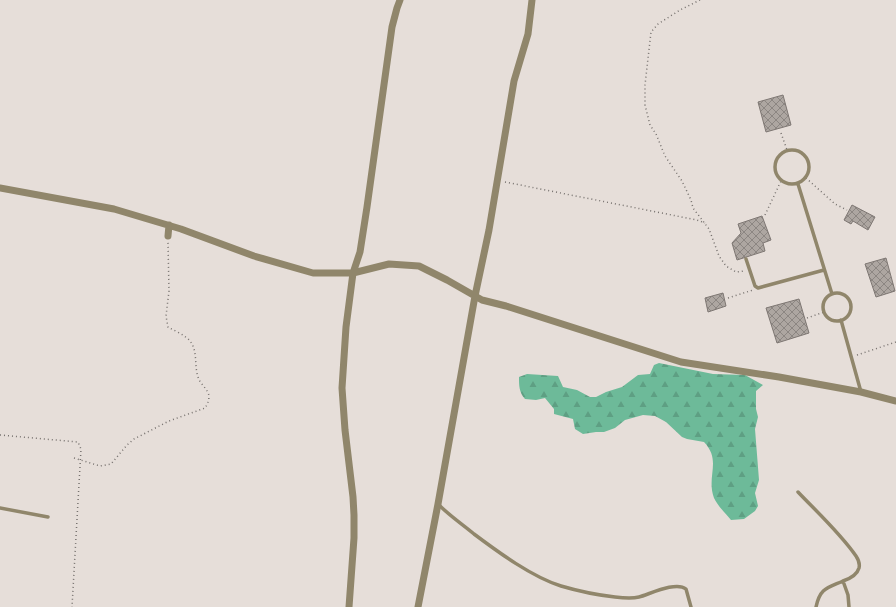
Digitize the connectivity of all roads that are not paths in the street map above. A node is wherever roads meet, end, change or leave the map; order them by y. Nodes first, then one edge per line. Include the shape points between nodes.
1 (400, 0) edge
2 (532, 0) edge
3 (798, 184) junction
4 (0, 188) edge
5 (168, 225) junction
6 (168, 236) road end
7 (746, 259) dead end
8 (824, 270) junction
9 (353, 273) junction
10 (832, 294) junction
11 (475, 296) junction
12 (841, 320) junction
13 (861, 392) junction
14 (896, 401) edge
15 (798, 492) dead end
16 (438, 504) junction
17 (0, 508) edge
18 (48, 516) dead end
19 (843, 581) junction
20 (348, 607) edge
21 (418, 607) edge
22 (691, 607) edge
23 (816, 607) edge
24 (849, 607) edge

1 - 9 street via 392,27 360,252
2 - 11 street via 528,34 514,81
3 - 3 lane via 806,178 809,170 807,158 798,151 787,150 775,162 776,173 782,181
3 - 8 lane
4 - 5 street via 114,209
5 - 6 street
5 - 9 street via 254,256 300,269 313,272
7 - 8 lane via 755,286 758,288
8 - 10 lane
9 - 11 street via 389,264 419,266
9 - 20 street via 342,388 354,515
10 - 12 lane via 824,303 824,312 833,320
10 - 12 lane via 845,296 850,303 850,311 845,319
11 - 13 street via 681,362
11 - 16 street
12 - 13 lane
13 - 14 street
15 - 19 lane via 857,557 859,567 853,576
16 - 21 street
16 - 22 lane via 488,545 560,586 592,594 628,598 668,588 684,587
17 - 18 lane
19 - 23 lane via 824,590
19 - 24 lane

